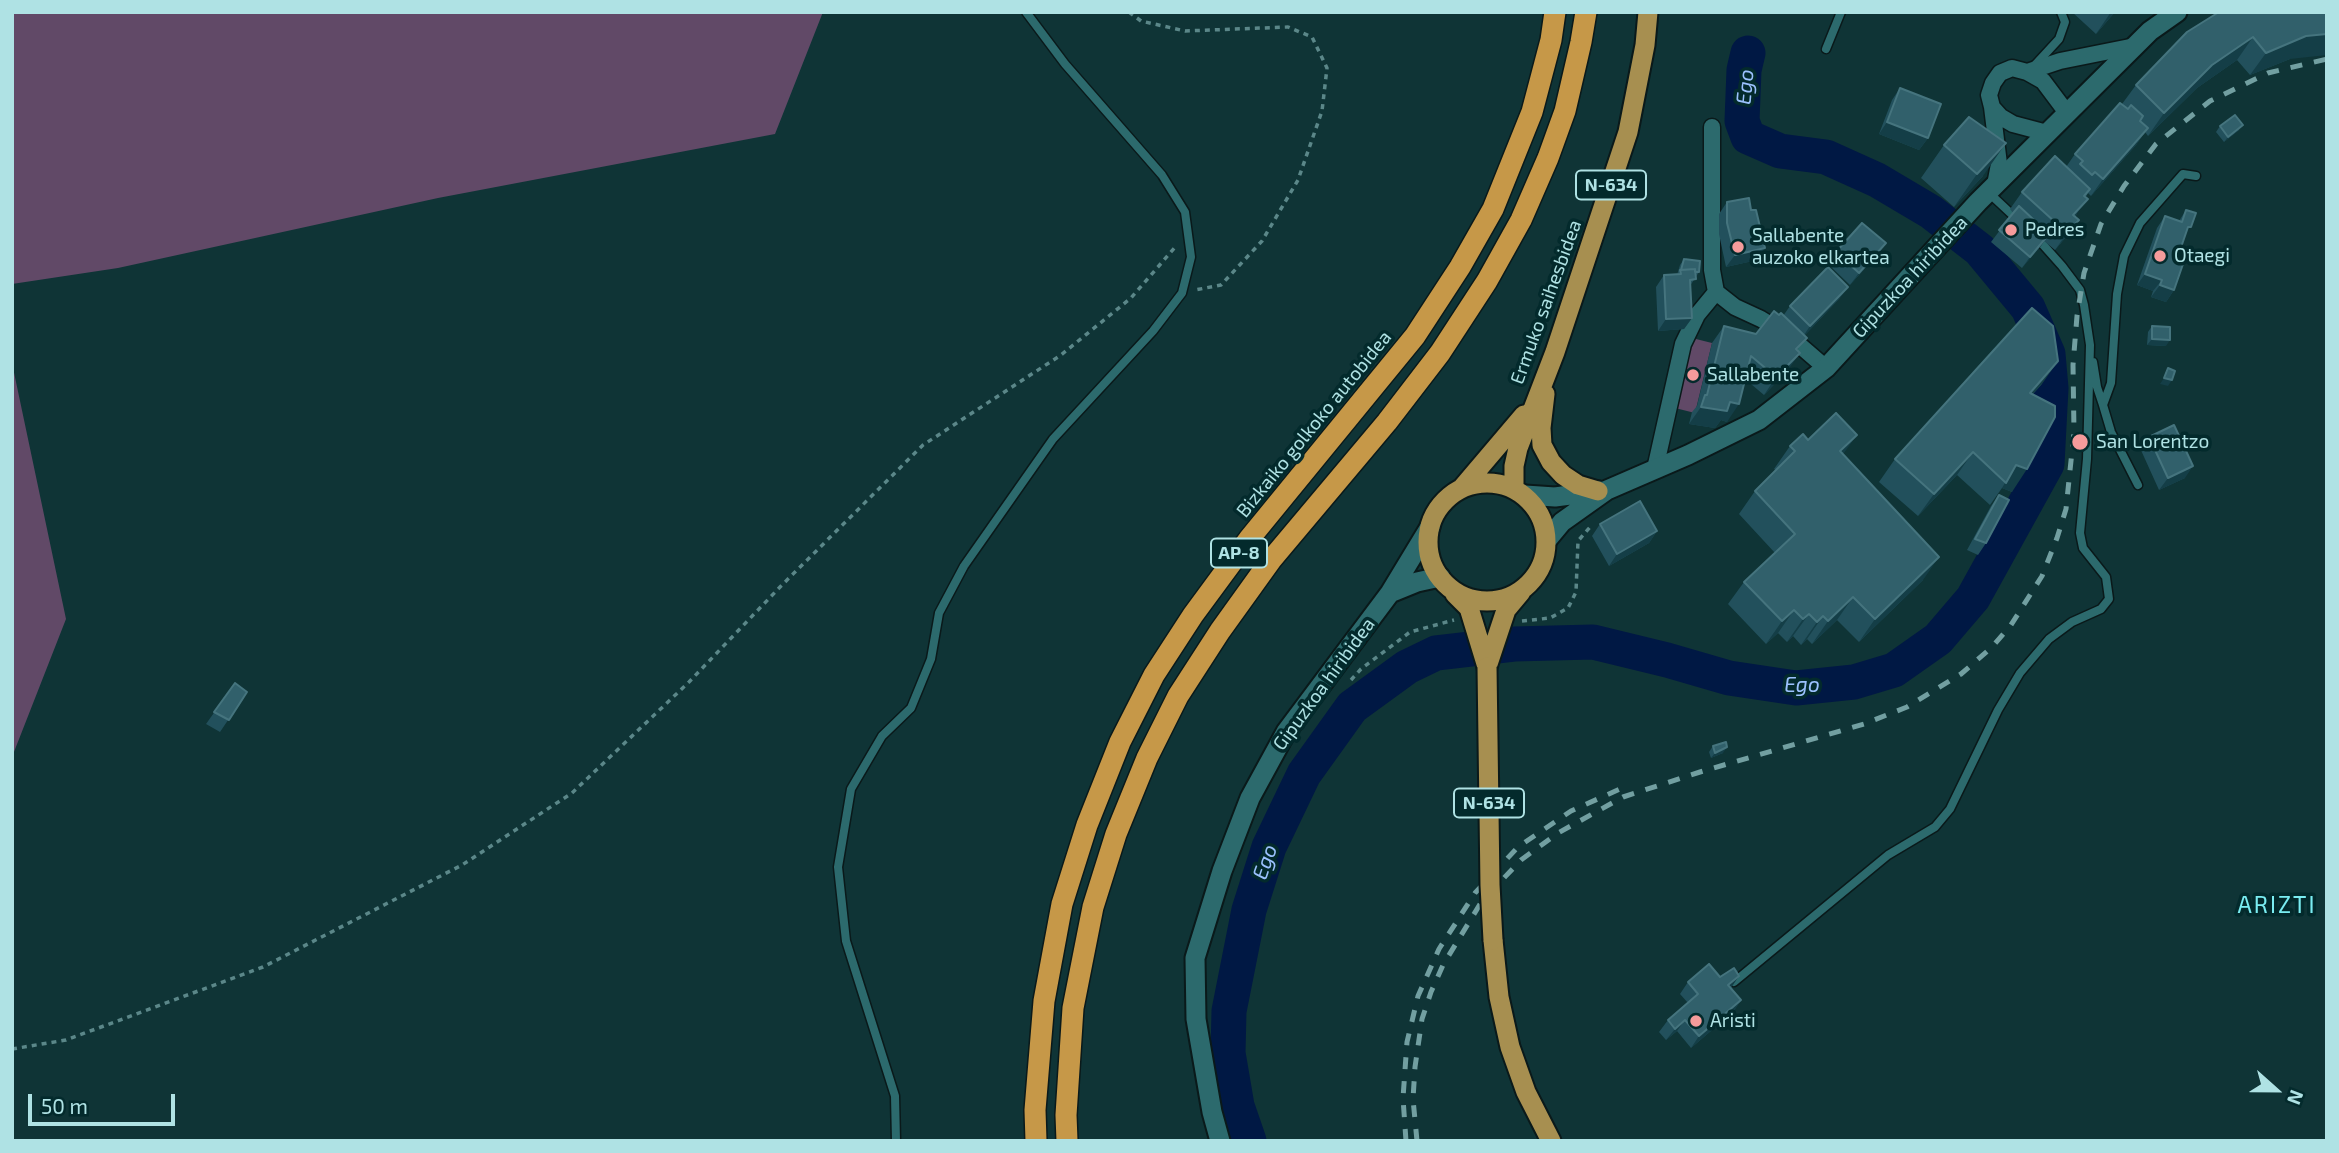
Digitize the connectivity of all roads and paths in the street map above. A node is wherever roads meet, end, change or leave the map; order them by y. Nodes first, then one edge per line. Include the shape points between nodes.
1 (1026, 12) edge
2 (1129, 12) edge
3 (1555, 12) edge
4 (1586, 12) edge
5 (1648, 12) edge
6 (1841, 12) edge
7 (2061, 12) edge
8 (2177, 12) edge
9 (2134, 46) junction
10 (1826, 49) dead end
11 (2027, 72) junction
12 (1992, 107) junction
13 (2067, 113) junction
14 (1712, 127) dead end
15 (2047, 133) junction
16 (2196, 176) dead end
17 (1991, 189) junction
18 (1188, 233) junction
19 (1716, 292) junction
20 (1182, 293) junction
21 (2090, 345) junction
22 (1555, 352) junction
23 (1826, 368) junction
24 (1534, 404) junction
25 (2103, 405) junction
26 (1655, 470) junction
27 (2138, 485) dead end
28 (1462, 488) junction
29 (1519, 491) junction
30 (1602, 491) junction
31 (1430, 527) junction
32 (1547, 540) junction
33 (1446, 584) junction
34 (1522, 590) junction
35 (1390, 593) junction
36 (1460, 620) dead end
37 (1487, 667) junction
38 (1343, 690) dead end
39 (1734, 982) edge
40 (12, 1049) edge
41 (896, 1141) edge
42 (1036, 1141) edge
43 (1067, 1141) edge
44 (1220, 1141) edge
45 (1551, 1141) edge

1 - 18 lane via 1065,64 1162,174 1185,212
2 - 20 path via 1141,21 1185,31 1288,27 1312,37 1327,68 1322,111 1298,180 1262,241 1221,285
3 - 42 highway, Bizkaiko golkoko autobidea / AP-8 via 1532,112 1493,209 1460,267 1415,336 1193,615 1154,675 1120,742 1087,825 1059,918 1044,1001
4 - 43 highway, AP-8 via 1565,111 1548,158 1487,281 1440,353 1271,560 1220,631 1178,696 1147,758 1093,907 1073,1009
5 - 22 highway, Ermuko saihesbidea / N-634 via 1628,132
6 - 10 lane
7 - 11 lane via 2065,22 2059,39
8 - 9 street, Gipuzkoa hiribidea
9 - 11 street
9 - 13 street, Gipuzkoa hiribidea
11 - 12 street via 2012,68 2000,73 1989,95
11 - 13 street via 2043,81
12 - 15 street via 2013,124
12 - 17 street via 1999,164
13 - 15 street, Gipuzkoa hiribidea
14 - 19 street
15 - 17 street, Gipuzkoa hiribidea
16 - 25 lane via 2183,174 2174,184 2140,223 2124,256 2111,383
17 - 21 lane via 2048,248 2080,290
17 - 23 street, Gipuzkoa hiribidea
18 - 20 lane via 1191,257
18 - 40 path via 1131,298 1061,355 923,445 689,682 572,793 462,865 263,967 66,1040
19 - 23 street via 1789,336
19 - 26 street via 1684,344
20 - 41 lane via 1053,439 964,566 939,613 931,659 911,708 882,736 851,789 838,867 846,940 895,1096
21 - 25 lane
21 - 39 lane via 2080,533 2083,548 2106,578 2109,598 2101,609 2049,639 2020,673 1950,809 1935,827 1888,855
22 - 24 highway, Ermuko saihesbidea / N-634
22 - 30 highway via 1544,399 1542,445 1563,475 1578,485
23 - 26 street, Gipuzkoa hiribidea via 1759,420
24 - 28 highway
24 - 29 highway via 1514,466
25 - 27 lane
26 - 30 street, Gipuzkoa hiribidea
28 - 29 highway via 1495,483
28 - 31 highway via 1442,505
29 - 30 street via 1555,497
29 - 32 highway via 1536,508
30 - 32 street
31 - 33 highway via 1431,562
31 - 35 street, Gipuzkoa hiribidea
32 - 34 highway via 1535,577
33 - 34 highway via 1469,598 1487,601
33 - 35 street via 1417,582
33 - 37 highway, N-634 via 1469,608
34 - 37 highway, N-634 via 1506,610
35 - 44 street, Gipuzkoa hiribidea via 1286,732 1250,798 1195,958 1196,1019
36 - 38 path via 1410,632 1361,669
37 - 45 highway, N-634, bridge via 1490,885 1499,997 1510,1046

